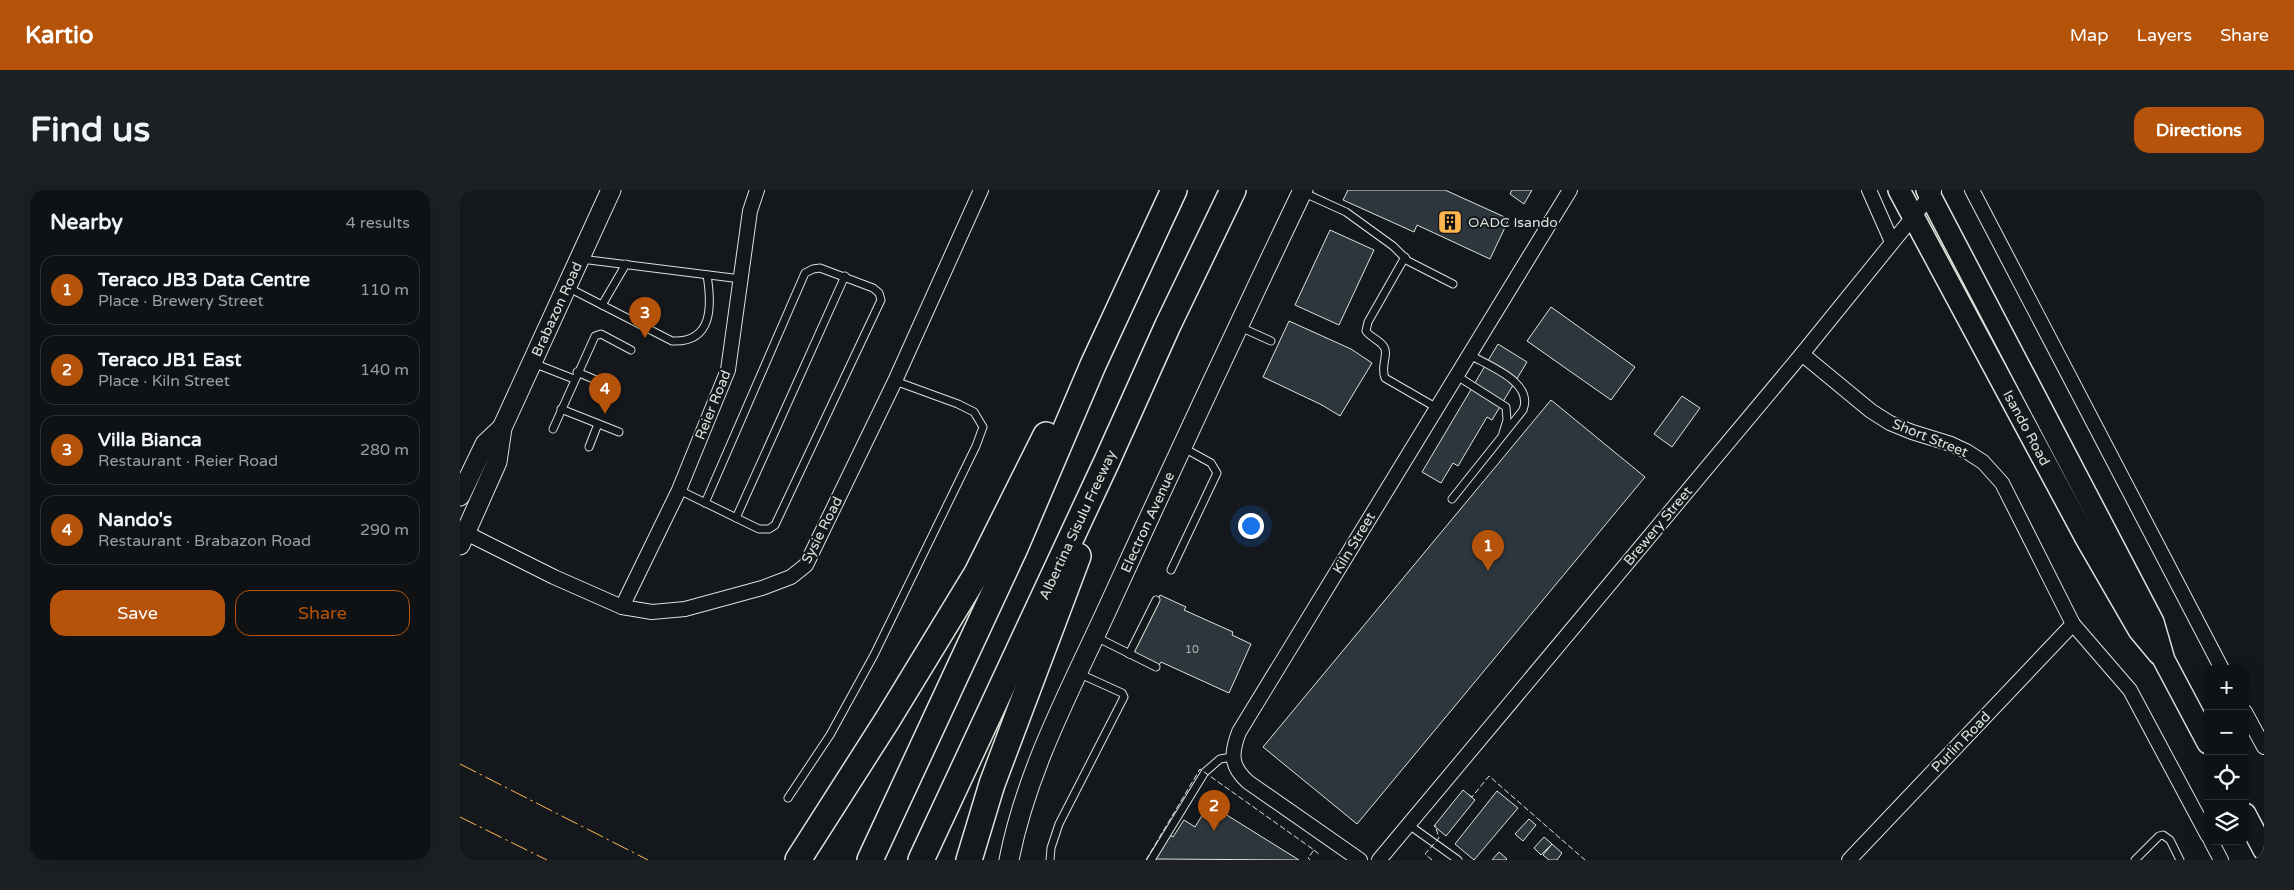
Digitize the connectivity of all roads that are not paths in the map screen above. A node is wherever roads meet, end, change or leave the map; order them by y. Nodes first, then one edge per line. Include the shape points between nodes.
1 (611, 190) edge
2 (757, 190) edge
3 (981, 190) edge
4 (1174, 190) edge
5 (1233, 190) edge
6 (1570, 190) edge
7 (1869, 190) edge
8 (1899, 190) edge
9 (1972, 190) edge
10 (1302, 191) edge
11 (1930, 192) edge
12 (1913, 218) junction
13 (1892, 242) junction
14 (1405, 257) junction
15 (580, 258) junction
16 (626, 264) junction
17 (707, 275) junction
18 (845, 276) junction
19 (742, 279) junction
20 (1453, 284) dead end
21 (567, 287) junction
22 (602, 305) junction
23 (1237, 325) junction
24 (1271, 341) dead end
25 (631, 350) dead end
26 (1802, 354) junction
27 (1470, 355) junction
28 (532, 362) junction
29 (1093, 365) junction
30 (576, 376) junction
31 (1457, 376) junction
32 (895, 380) junction
33 (610, 386) dead end
34 (1437, 408) junction
35 (561, 409) junction
36 (598, 424) junction
37 (502, 428) junction
38 (553, 429) dead end
39 (619, 432) dead end
40 (1502, 436) junction
41 (589, 447) dead end
42 (1181, 447) junction
43 (1107, 461) junction
44 (679, 490) junction
45 (460, 496) edge
46 (1452, 499) dead end
47 (705, 503) junction
48 (736, 518) junction
49 (462, 536) edge
50 (1171, 570) dead end
51 (1156, 600) dead end
52 (622, 607) junction
53 (2073, 624) junction
54 (1094, 637) junction
55 (1129, 654) junction
56 (2164, 660) junction
57 (2220, 665) edge
58 (1156, 667) dead end
59 (1078, 673) junction
60 (2249, 719) edge
61 (2204, 735) edge
62 (2264, 747) edge
63 (1232, 757) junction
64 (788, 798) dead end
65 (2249, 822) edge
66 (1409, 825) junction
67 (2204, 829) edge
68 (2212, 845) edge
69 (2264, 850) edge
70 (1381, 859) edge
71 (798, 860) edge
72 (870, 860) edge
73 (921, 860) edge
74 (969, 860) edge
75 (1009, 860) edge
76 (1050, 860) edge
77 (1151, 860) edge
78 (1360, 860) edge
79 (1458, 860) edge
80 (1849, 860) edge
81 (2135, 860) edge
82 (2180, 860) edge
83 (2221, 860) edge

1 - 15 main road, Brabazon Road
2 - 19 street, Reier Road via 750,211
3 - 32 street, Sysie Road
4 - 29 highway
5 - 43 highway, Albertina Sisulu Freeway
6 - 27 street, Kiln Street
7 - 13 street
8 - 12 main road, Isando Road
9 - 57 street
10 - 14 lane via 1346,212
10 - 23 main road, Electron Avenue
11 - 12 street, Brewery Street
11 - 56 main road, Isando Road via 2153,622
12 - 13 street, Brewery Street
12 - 56 main road, Isando Road via 2087,540 2139,630
13 - 26 street, Brewery Street
14 - 20 lane
14 - 34 lane via 1366,331 1384,347 1386,353 1382,370 1385,378
15 - 16 lane
15 - 21 main road, Brabazon Road
16 - 17 lane
16 - 22 lane
17 - 19 lane
17 - 22 lane via 710,290 707,320 703,331 684,342 672,341
18 - 47 lane via 820,268 805,273
18 - 48 lane
18 - 48 lane via 873,288 881,300 781,517 769,529 759,529
19 - 44 street, Reier Road via 728,370
21 - 22 lane
21 - 28 main road, Brabazon Road
23 - 24 lane
23 - 42 main road, Electron Avenue
25 - 30 lane via 598,334
26 - 53 street, Short Street via 1890,423 1951,444 1983,462 2002,484
26 - 66 street, Brewery Street
27 - 31 street, Kiln Street
27 - 40 lane via 1515,382 1526,395 1523,410
28 - 30 lane
28 - 37 main road, Brabazon Road
29 - 71 highway via 1066,396 977,572
29 - 72 highway via 1015,548
30 - 33 lane
30 - 35 lane
31 - 34 street, Kiln Street
31 - 40 lane via 1506,407 1507,420
32 - 52 street, Sysie Road via 806,565 799,572 762,588 680,610 652,612
32 - 64 lane via 974,412 983,427 874,655 830,735
34 - 63 street, Kiln Street via 1239,732
35 - 36 lane
35 - 38 lane
36 - 39 lane
36 - 41 lane
37 - 45 main road, Brabazon Road via 485,444
37 - 49 main road, Brabazon Road via 497,462
40 - 46 lane
42 - 50 lane via 1211,463 1217,473
42 - 54 main road, Electron Avenue
43 - 73 highway, Albertina Sisulu Freeway
43 - 74 highway via 1077,559 992,784
44 - 47 lane
44 - 52 street, Reier Road
47 - 48 lane
49 - 52 street, Sysie Road
51 - 55 lane
53 - 67 street via 2130,690
53 - 80 street, Purlin Road
54 - 55 lane
54 - 59 main road, Electron Avenue
55 - 58 lane
56 - 61 main road, Isando Road
59 - 75 main road, Electron Avenue via 1030,783
59 - 76 lane via 1112,686 1124,697 1059,824
60 - 62 street
63 - 77 lane via 1220,759 1205,772
63 - 78 street via 1236,770 1248,782
65 - 69 main road
66 - 70 street, Brewery Street
66 - 79 lane
68 - 83 street
81 - 82 lane via 2158,836 2164,835

